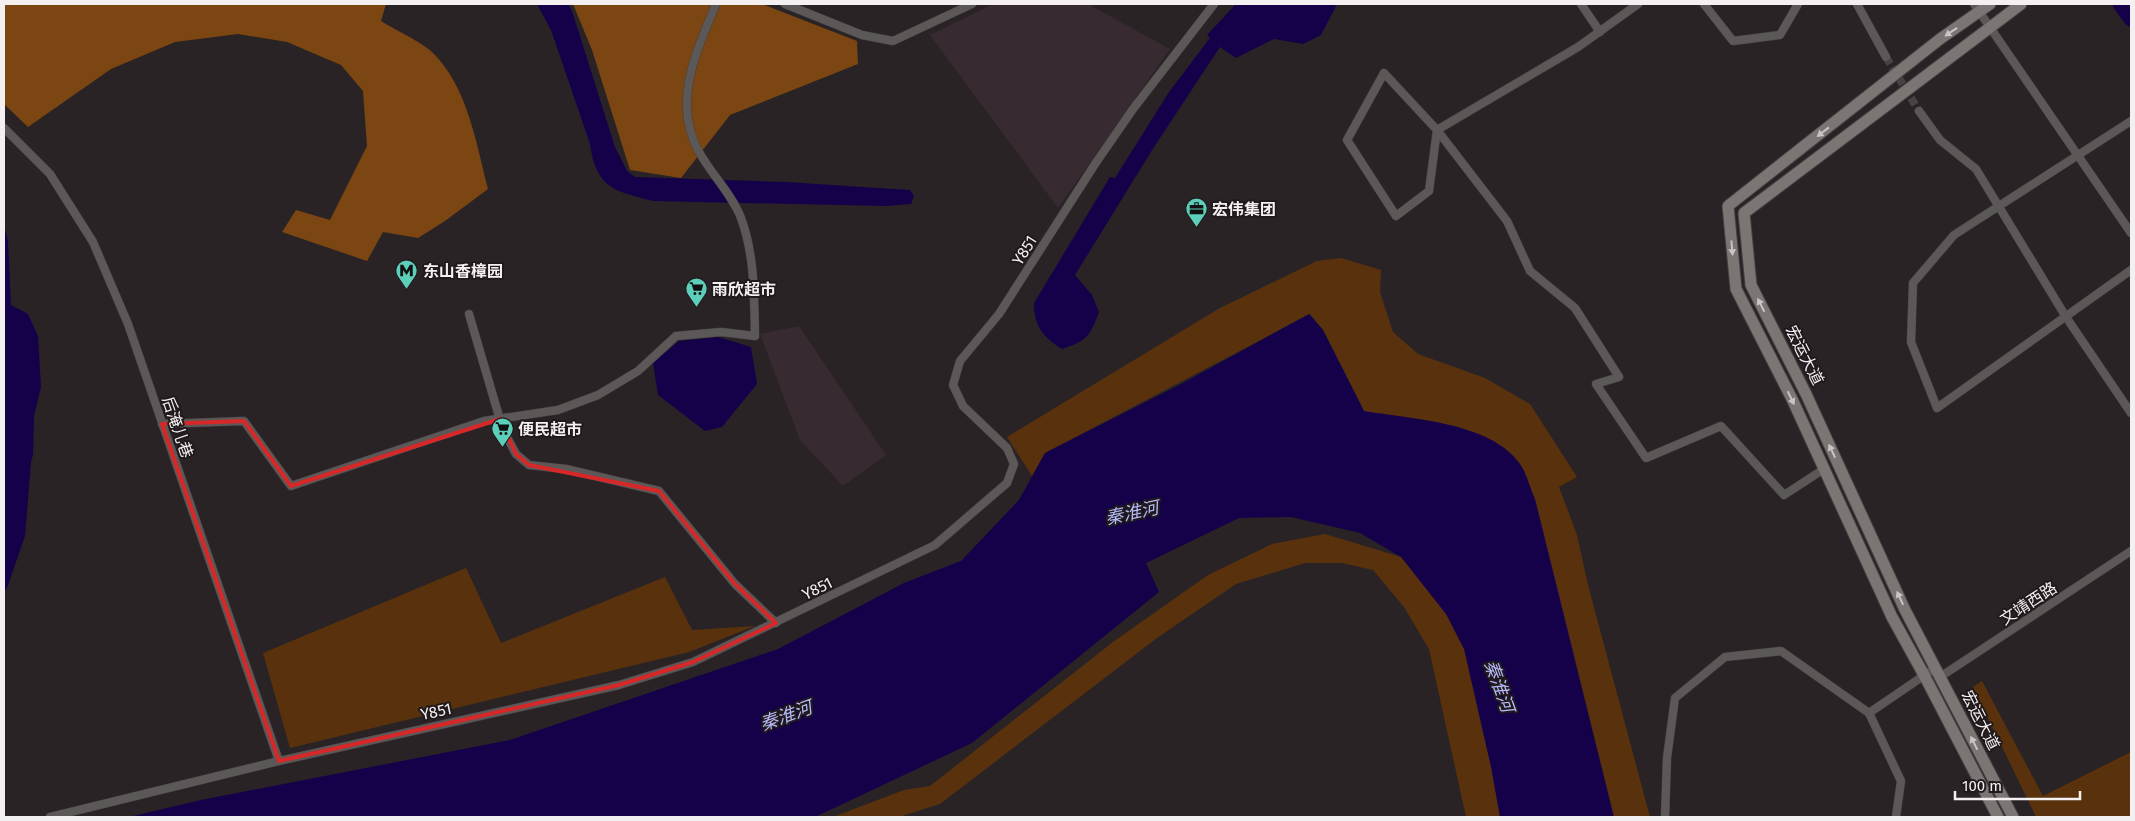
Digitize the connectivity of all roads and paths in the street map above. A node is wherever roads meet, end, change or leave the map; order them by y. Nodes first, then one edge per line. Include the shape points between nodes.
1 (716, 4) edge
2 (785, 4) edge
3 (972, 4) edge
4 (1214, 4) edge
5 (1582, 4) edge
6 (1638, 4) edge
7 (1704, 4) edge
8 (1798, 4) edge
9 (1857, 4) edge
10 (1990, 4) edge
11 (2021, 4) edge
12 (1977, 8) edge
13 (1991, 28) junction
14 (1600, 32) junction
15 (1886, 57) tunnel mouth
16 (1918, 111) tunnel mouth
17 (2131, 121) edge
18 (4, 128) edge
19 (1437, 130) junction
20 (2078, 155) junction
21 (1998, 206) junction
22 (2131, 233) edge
23 (2131, 270) edge
24 (469, 314) dead end
25 (2066, 316) junction
26 (2131, 413) edge
27 (500, 419) junction
28 (162, 424) junction
29 (1824, 469) junction
30 (2131, 551) edge
31 (776, 623) junction
32 (1938, 672) junction
33 (1924, 675) junction
34 (1869, 713) junction
35 (280, 761) junction
36 (50, 817) edge
37 (1665, 817) edge
38 (1896, 817) edge
39 (1998, 817) edge
40 (2013, 817) edge

1 - 27 street via 693,62 686,99 698,149 740,215 748,239 755,336 720,332 676,336 638,371 598,395 558,410
2 - 3 street via 862,35 893,41
4 - 31 street, Y851 via 1133,109 999,314 960,361 954,386 964,406 1007,448 1014,464 1007,483 935,546
5 - 14 street
6 - 14 street
7 - 8 street via 1733,41 1780,35
9 - 15 street
10 - 12 main road, 宏运大道
11 - 13 main road, 宏运大道
12 - 13 street
12 -> 29 main road, 宏运大道 via 1728,206 1736,289
13 - 20 street
32 -> 13 main road, 宏运大道 via 1905,610 1806,394 1751,285 1744,213
14 - 19 street
16 - 21 street via 1940,140 1976,169
17 - 20 street
18 - 28 street, 后淹儿巷 via 50,174 92,242 128,324
19 - 19 street via 1429,191 1396,216 1347,140 1384,73
19 - 29 street via 1507,222 1530,271 1575,308 1619,377 1596,384 1646,458 1722,426 1784,495
20 - 21 street
20 - 22 street
21 - 25 street
21 - 25 street via 1954,235 1913,283 1911,342 1937,408
23 - 25 street
24 - 27 street
25 - 26 street
27 - 28 street via 484,421 290,486 244,421
27 - 31 street via 516,454 529,464 659,491 735,584
28 - 35 street, 后淹儿巷
29 - 33 main road, 宏运大道 via 1892,617
30 - 32 street, 文靖西路
31 - 35 street, Y851 via 693,662 619,685
32 - 33 street, 文靖西路
40 -> 32 main road, 宏运大道
33 - 34 street, 文靖西路
33 - 39 main road, 宏运大道
34 - 37 street via 1781,652 1725,657 1675,698 1667,758
34 - 38 street via 1901,781
35 - 36 street, Y851

